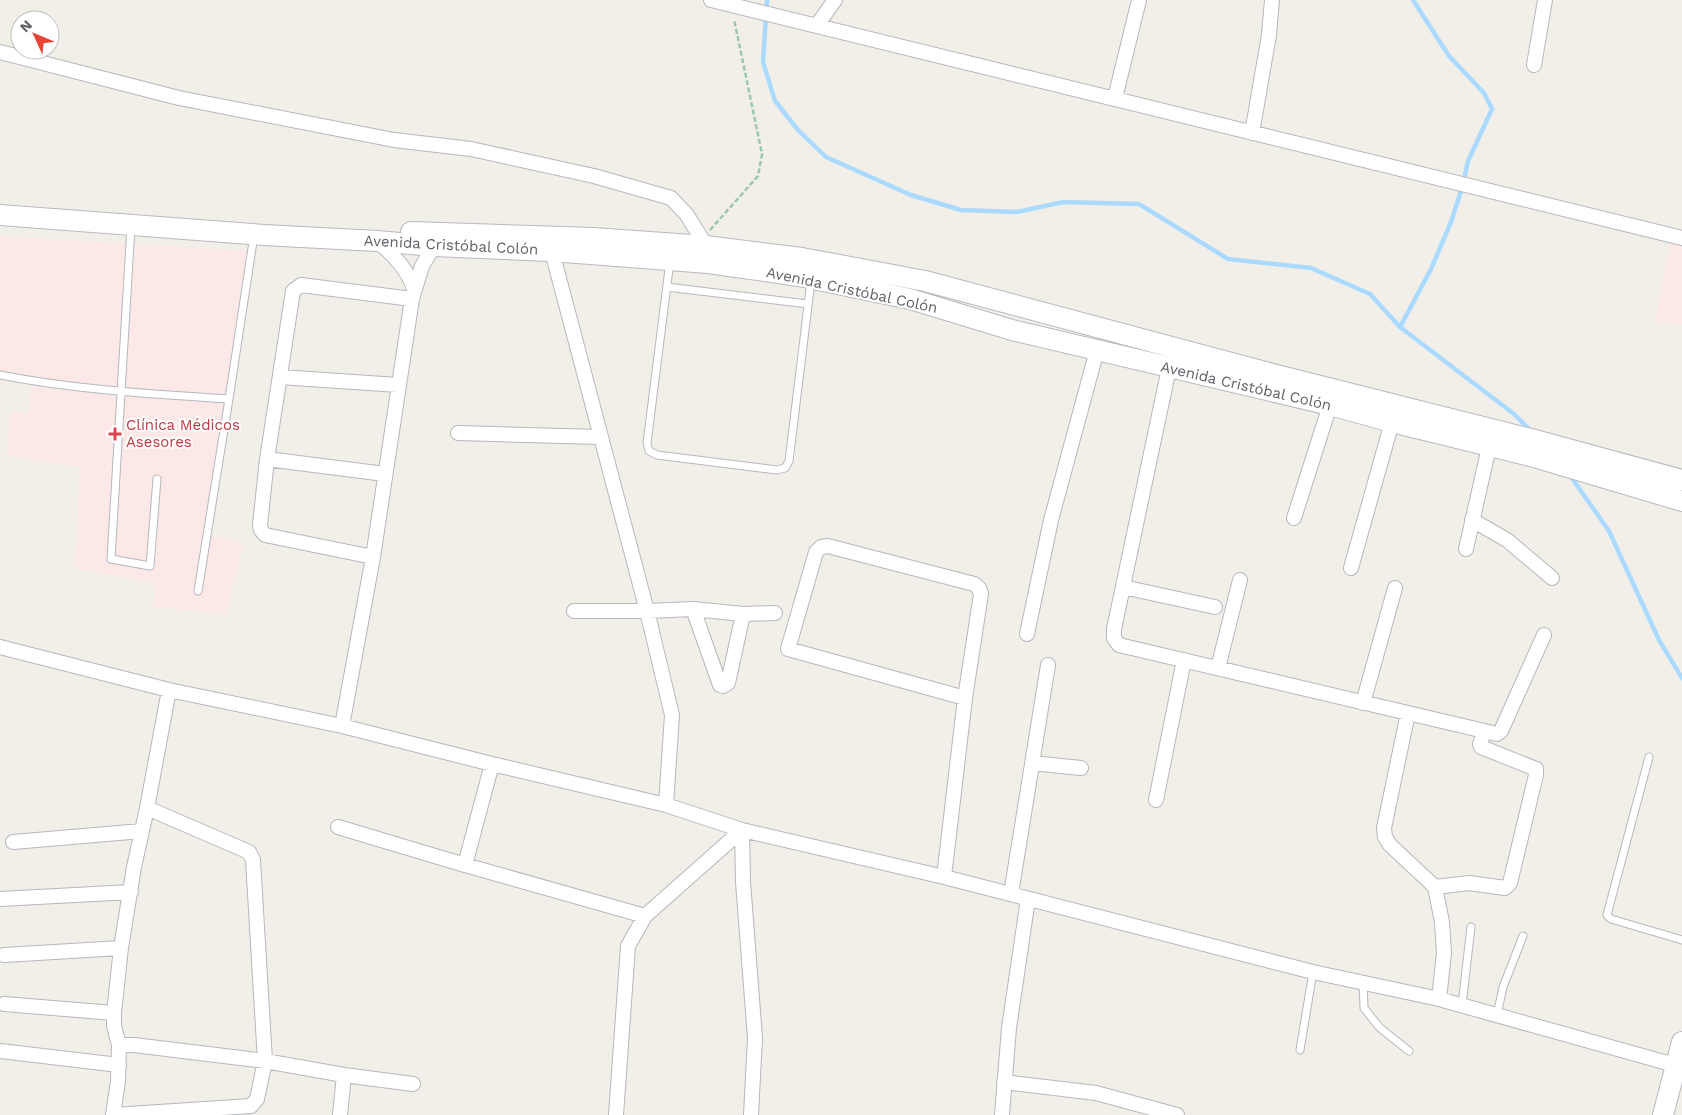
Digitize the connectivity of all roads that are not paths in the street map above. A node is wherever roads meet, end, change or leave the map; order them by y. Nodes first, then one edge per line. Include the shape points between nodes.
1 (712, 0) edge
2 (835, 0) edge
3 (1139, 0) edge
4 (1272, 0) edge
5 (1544, 0) edge
6 (817, 25) junction
7 (0, 52) edge
8 (1534, 65) dead end
9 (1115, 98) junction
10 (1252, 133) junction
11 (0, 201) edge
12 (0, 215) edge
13 (131, 225) junction
14 (254, 234) junction
15 (1682, 238) edge
16 (377, 241) junction
17 (704, 242) junction
18 (550, 243) junction
19 (434, 246) junction
20 (670, 260) junction
21 (811, 279) junction
22 (667, 287) junction
23 (413, 294) junction
24 (808, 304) junction
25 (1096, 350) junction
26 (1169, 368) junction
27 (0, 375) edge
28 (280, 377) junction
29 (398, 385) junction
30 (121, 392) junction
31 (230, 399) junction
32 (1330, 405) junction
33 (1392, 422) junction
34 (458, 433) dead end
35 (600, 437) junction
36 (1489, 447) junction
37 (1533, 448) junction
38 (267, 459) junction
39 (385, 474) junction
40 (1624, 474) junction
41 (156, 479) dead end
42 (1682, 480) edge
43 (1682, 501) edge
44 (1294, 518) dead end
45 (1472, 520) junction
46 (1466, 548) dead end
47 (373, 557) junction
48 (1351, 568) dead end
49 (1552, 578) dead end
50 (1240, 580) dead end
51 (1123, 587) junction
52 (1395, 588) dead end
53 (198, 591) dead end
54 (1215, 608) dead end
55 (694, 609) junction
56 (574, 611) dead end
57 (647, 611) junction
58 (775, 613) dead end
59 (743, 614) junction
60 (1027, 634) dead end
61 (1544, 635) dead end
62 (0, 647) edge
63 (1184, 660) junction
64 (1048, 664) dead end
65 (1218, 668) junction
66 (168, 690) junction
67 (966, 698) junction
68 (1363, 703) junction
69 (1408, 713) junction
70 (342, 726) junction
71 (1484, 732) junction
72 (1648, 757) dead end
73 (1032, 763) junction
74 (492, 764) junction
75 (1082, 768) dead end
76 (1156, 800) dead end
77 (666, 805) junction
78 (147, 808) junction
79 (338, 826) dead end
80 (742, 830) junction
81 (142, 832) junction
82 (13, 842) dead end
83 (465, 865) junction
84 (944, 876) junction
85 (1435, 887) junction
86 (130, 892) junction
87 (1010, 894) junction
88 (0, 899) edge
89 (1028, 899) junction
90 (645, 916) junction
91 (1471, 927) dead end
92 (1523, 936) dead end
93 (1682, 940) edge
94 (121, 948) junction
95 (4, 955) dead end
96 (1313, 972) junction
97 (1363, 983) junction
98 (1439, 999) junction
99 (4, 1004) dead end
100 (1462, 1005) junction
101 (114, 1013) junction
102 (1497, 1015) junction
103 (1682, 1042) edge
104 (120, 1045) junction
105 (1300, 1050) dead end
106 (0, 1051) edge
107 (1409, 1051) dead end
108 (265, 1062) junction
109 (119, 1066) junction
110 (1679, 1066) edge
111 (344, 1075) junction
112 (1004, 1082) junction
113 (413, 1084) dead end
114 (340, 1115) edge
115 (616, 1115) edge
116 (751, 1115) edge
117 (1002, 1115) edge
118 (1177, 1115) edge
119 (1663, 1115) edge

1 - 6 street
2 - 6 street
3 - 9 street
4 - 10 street
5 - 8 street
6 - 9 street
7 - 17 street via 188,100 394,140 471,149 594,176 671,198 687,215
9 - 10 street
10 - 15 street
11 - 18 street, Avenida Cristóbal Colón via 267,224
12 - 13 street, Avenida Cristóbal Colón
13 - 14 street, Avenida Cristóbal Colón
13 - 30 lane
14 - 16 street, Avenida Cristóbal Colón
14 - 31 lane
16 - 19 street, Avenida Cristóbal Colón
16 - 23 street via 400,263 411,280
17 - 18 street, Avenida Cristóbal Colón
17 - 37 street, Avenida Cristóbal Colón via 925,281 1284,377
18 - 19 street, Avenida Cristóbal Colón
18 - 20 street, Avenida Cristóbal Colón
18 - 35 street
19 - 23 street via 422,266
20 - 21 street, Avenida Cristóbal Colón
20 - 22 lane
21 - 24 lane
21 - 25 street, Avenida Cristóbal Colón via 910,299 1012,330
22 - 24 lane
22 - 24 lane via 647,443 649,451 657,455 777,470 785,468 789,461
23 - 28 street via 296,287
23 - 29 street
25 - 26 street, Avenida Cristóbal Colón
25 - 60 street via 1050,520
26 - 32 street, Avenida Cristóbal Colón
26 - 51 street
27 - 30 lane
28 - 29 street
28 - 38 street
29 - 39 street
30 - 31 lane
30 - 41 lane via 111,559 150,566
31 - 53 lane
32 - 33 street, Avenida Cristóbal Colón
32 - 44 street
33 - 36 street, Avenida Cristóbal Colón
33 - 48 street
34 - 35 street
35 - 57 street
36 - 37 street, Avenida Cristóbal Colón
36 - 45 street
37 - 40 street, Avenida Cristóbal Colón
38 - 39 street
38 - 47 street via 260,525 265,535
39 - 47 street
40 - 42 street, Avenida Cristóbal Colón
40 - 43 street, Avenida Cristóbal Colón
45 - 46 street
45 - 49 street via 1507,540
47 - 70 street
50 - 65 street
51 - 54 street
51 - 63 street via 1114,629 1114,638 1119,645
52 - 68 street
55 - 57 street
55 - 59 street
55 - 59 street via 723,686 728,683
56 - 57 street
57 - 77 street via 672,715
58 - 59 street
61 - 71 street via 1501,731 1498,734
62 - 66 street
63 - 65 street
63 - 76 street
64 - 73 street
65 - 68 street
66 - 70 street
66 - 78 street
67 - 67 street via 788,649 816,552 821,547 846,550 979,588
67 - 84 street
68 - 69 street
69 - 71 street
69 - 85 street via 1384,828 1385,837
70 - 74 street
71 - 85 street via 1481,747 1536,769 1510,883 1505,888 1469,883
72 - 93 lane via 1607,915 1611,919
73 - 75 street
73 - 87 street
74 - 77 street
74 - 83 street
77 - 80 street
78 - 81 street
78 - 108 street via 249,852 253,860
79 - 83 street
80 - 84 street
80 - 90 street
80 - 116 street via 754,1038
81 - 82 street
81 - 86 street
83 - 90 street
84 - 87 street
85 - 98 street via 1444,953
86 - 88 street
86 - 94 street
87 - 89 street
89 - 96 street
89 - 112 street
90 - 115 street via 628,946
91 - 100 lane
92 - 102 lane via 1503,987
94 - 95 street
94 - 101 street
96 - 97 street
96 - 105 lane
97 - 98 street
97 - 107 lane via 1364,1008 1379,1027
98 - 100 street
99 - 101 street
100 - 102 street
101 - 104 street
102 - 110 street
103 - 110 street
104 - 108 street
104 - 109 street
106 - 109 street
108 - 109 street via 257,1099 251,1106 113,1115
108 - 111 street
110 - 119 street
111 - 113 street
111 - 114 street
112 - 117 street
112 - 118 street via 1096,1093

